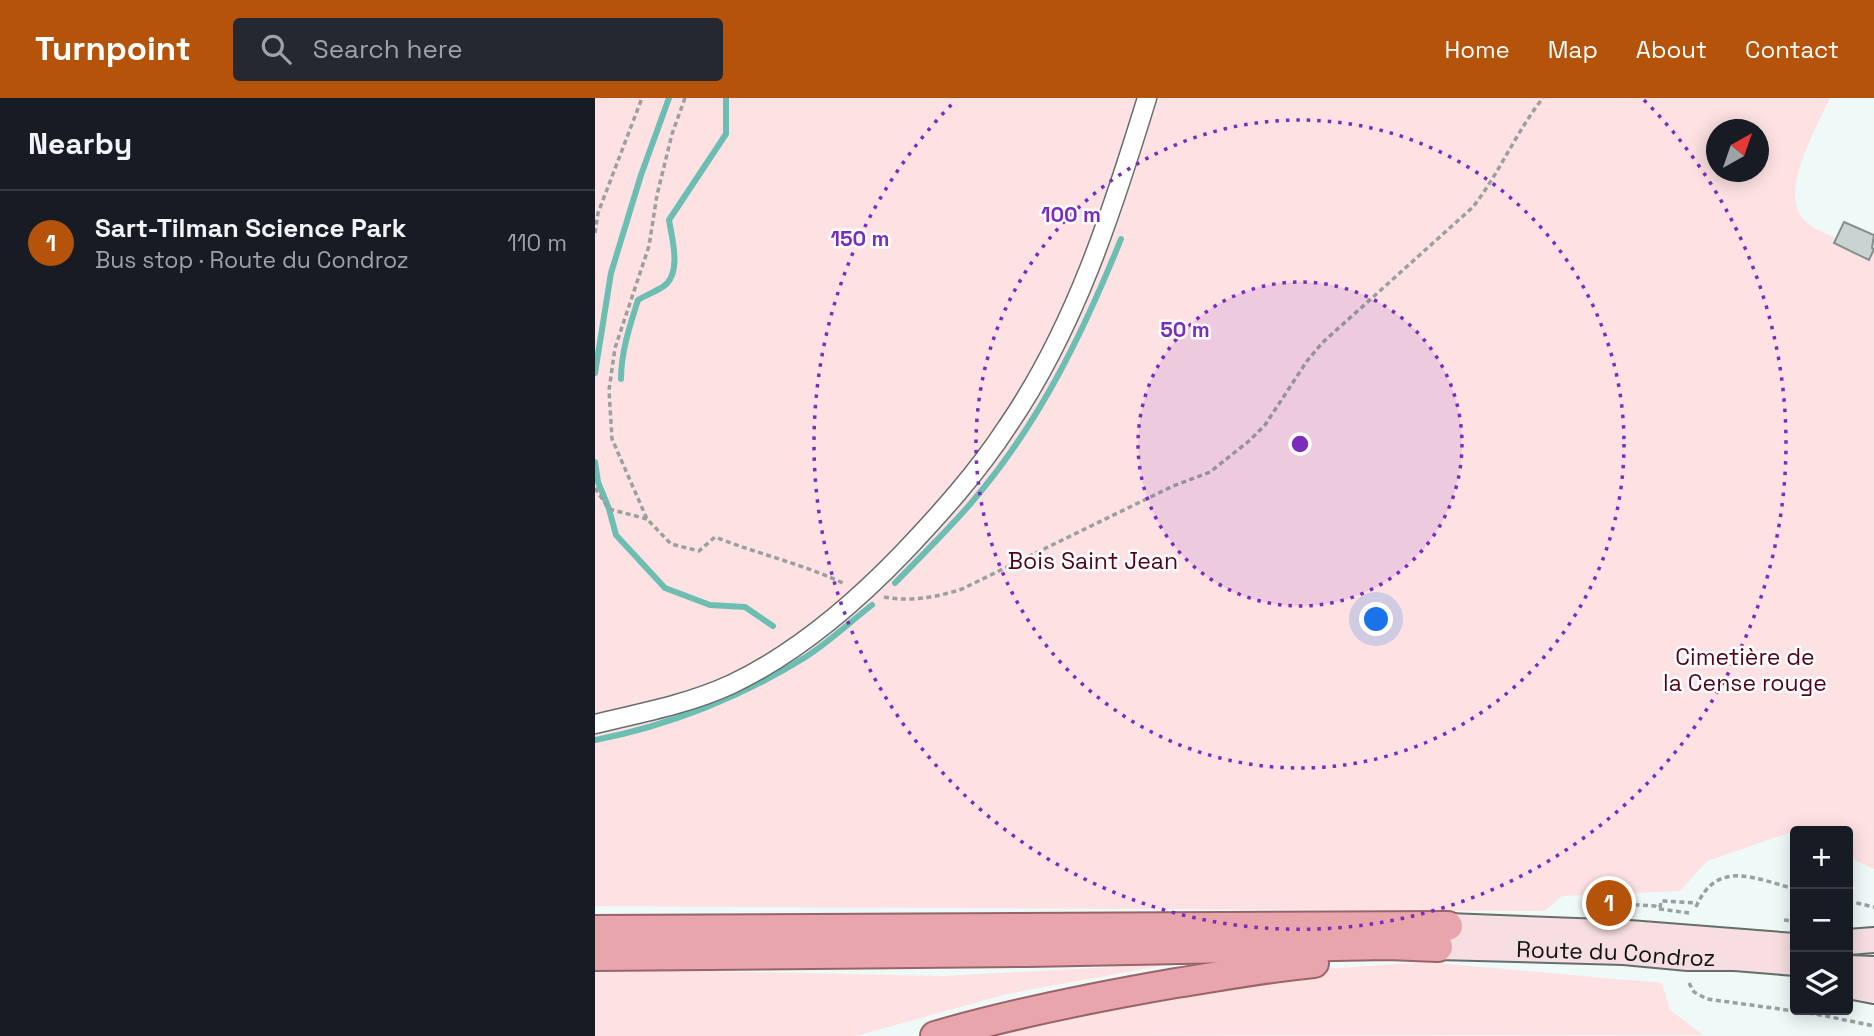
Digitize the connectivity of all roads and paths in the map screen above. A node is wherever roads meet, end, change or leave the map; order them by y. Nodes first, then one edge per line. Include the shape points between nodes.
1 (642, 98) edge
2 (685, 98) edge
3 (1147, 98) edge
4 (1543, 98) edge
5 (595, 233) edge
6 (595, 488) edge
7 (646, 519) junction
8 (861, 588) junction
9 (595, 724) edge
10 (1790, 887) edge
11 (1609, 902) dead end
12 (1853, 902) edge
13 (1874, 907) edge
14 (1660, 909) junction
15 (1700, 914) dead end
16 (597, 936) edge
17 (1443, 937) junction
18 (1874, 940) edge
19 (1853, 942) edge
20 (1790, 946) edge
21 (1853, 956) edge
22 (1874, 956) edge
23 (1688, 958) junction
24 (1790, 963) edge
25 (1853, 968) edge
26 (1874, 969) edge
27 (1790, 976) edge
28 (1689, 983) dead end
29 (1853, 987) edge
30 (1874, 990) edge
31 (1874, 1026) edge
32 (935, 1036) edge

1 - 5 path via 597,213
2 - 7 path via 657,195 649,246 615,348 609,390 612,439
3 - 8 street via 1101,237 1050,357 974,474 921,534
4 - 8 path via 1473,207 1322,344 1265,425 1220,465 963,589 908,599 879,596
6 - 7 path via 609,509
7 - 8 path via 671,544 699,551 715,537
8 - 9 street via 838,615 801,643 733,683 692,700
10 - 14 path via 1731,875 1712,883 1697,905 1661,901
11 - 14 path
12 - 13 path
14 - 15 path
16 - 17 highway
17 - 20 main road, Route du Condroz via 1629,933
17 - 23 main road, Route du Condroz
17 - 32 highway via 1401,956 1275,967 1139,990 994,1018
18 - 19 main road
21 - 22 main road
23 - 24 main road, Route du Condroz
23 - 27 main road
25 - 26 main road
28 - 31 path via 1693,992 1707,999
29 - 30 main road

